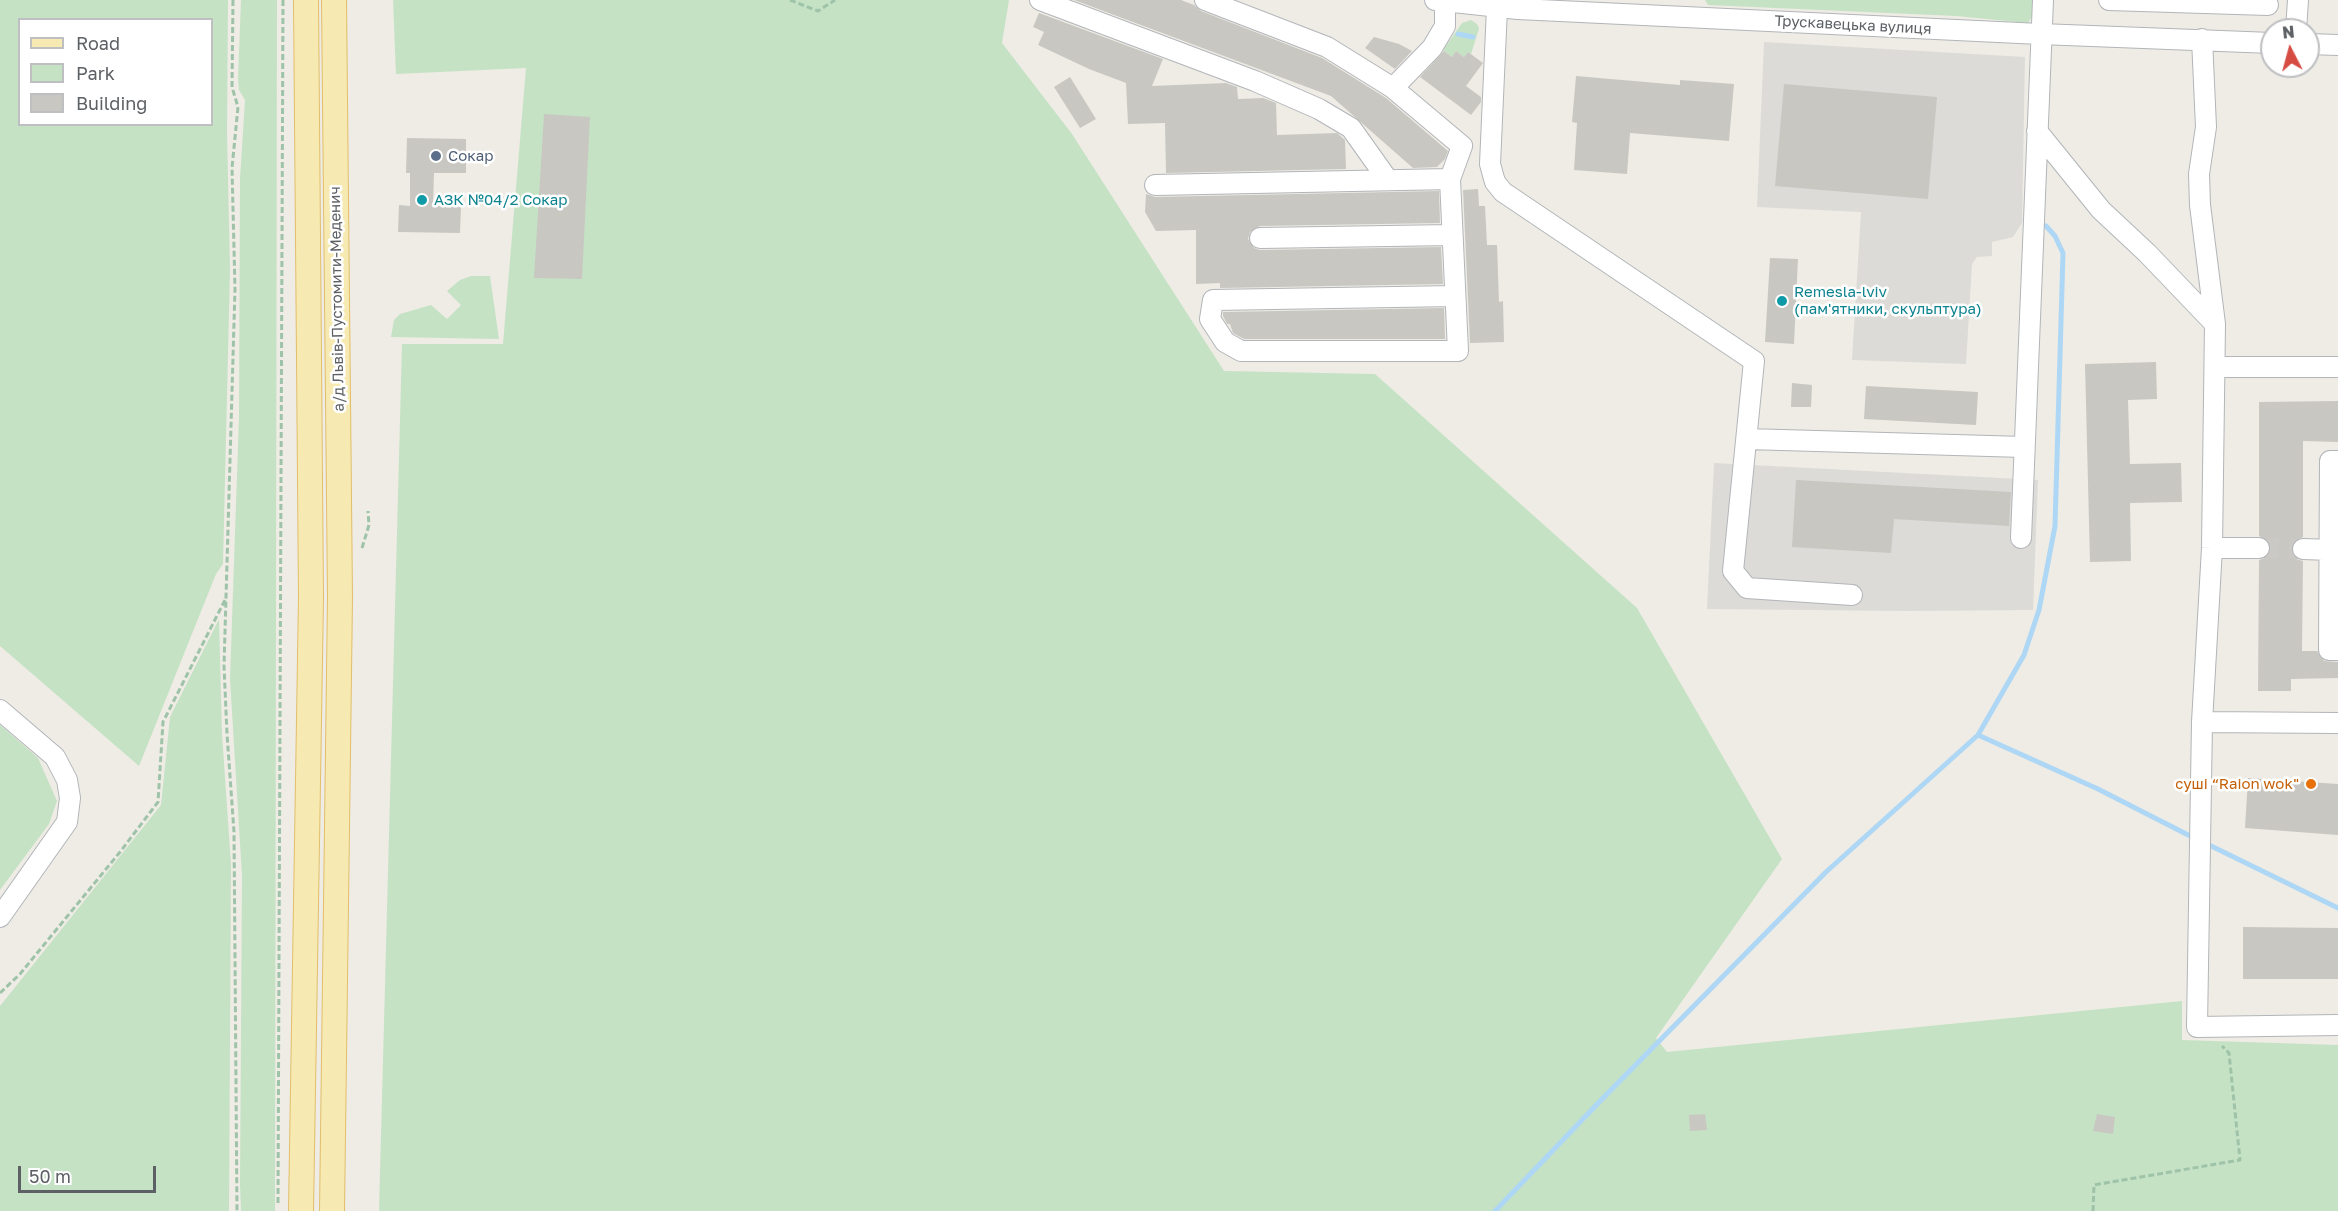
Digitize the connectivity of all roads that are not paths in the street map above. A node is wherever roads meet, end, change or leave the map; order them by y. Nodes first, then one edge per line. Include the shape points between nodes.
1 (306, 0) edge
2 (334, 0) edge
3 (1040, 0) edge
4 (1205, 0) edge
5 (2043, 0) edge
6 (2109, 0) edge
7 (2298, 0) edge
8 (1440, 1) edge
9 (2268, 5) dead end
10 (1497, 8) junction
11 (1687, 9) edge
12 (2297, 18) edge
13 (2040, 34) junction
14 (2202, 39) junction
15 (2260, 42) edge
16 (2320, 44) edge
17 (2338, 45) edge
18 (1393, 88) junction
19 (2037, 131) junction
20 (1450, 179) junction
21 (1388, 180) junction
22 (1155, 185) dead end
23 (1452, 235) junction
24 (1260, 238) dead end
25 (1455, 296) junction
26 (2215, 324) junction
27 (2216, 367) junction
28 (2338, 367) edge
29 (1747, 439) junction
30 (2024, 447) junction
31 (2338, 461) edge
32 (2021, 538) dead end
33 (2259, 548) tunnel mouth
34 (2212, 549) junction
35 (2303, 549) tunnel mouth
36 (2331, 550) junction
37 (1852, 595) dead end
38 (2338, 650) edge
39 (0, 710) edge
40 (2202, 722) junction
41 (2338, 723) edge
42 (0, 917) edge
43 (2338, 1025) edge
44 (301, 1211) edge
45 (332, 1211) edge

1 - 44 main road via 311,597
2 - 45 main road, а/д Львів-Пустомити-Меденич via 340,597
3 - 21 street via 1256,81 1319,109 1351,128
4 - 18 street via 1327,47
5 - 13 street
6 - 9 street
7 - 12 street
8 - 10 street, Трускавецька вулиця
8 - 18 street via 1445,26 1432,48
10 - 11 street, Трускавецька вулиця
10 - 29 street via 1490,164 1495,182 1503,192 1754,361
11 - 13 street, Трускавецька вулиця
13 - 14 street, Трускавецька вулиця
13 - 19 street
14 - 15 street, Трускавецька вулиця
14 - 26 street via 2206,127 2199,174 2200,205
16 - 17 street
18 - 20 street via 1462,146
19 - 26 street via 2100,210
19 - 30 street
20 - 21 street
20 - 23 street
21 - 22 street
23 - 24 street
23 - 25 street
25 - 25 street via 1458,351 1241,351 1225,342 1210,319 1213,300
26 - 27 street
27 - 28 street
27 - 34 street
29 - 30 street
29 - 37 street via 1733,571 1747,588
30 - 32 street
31 - 36 street via 2330,461
33 - 34 street
34 - 40 street
35 - 36 street
36 - 38 street via 2329,650
39 - 42 street via 55,757 67,780 70,798 67,822
40 - 41 street
40 - 43 street via 2197,1027

